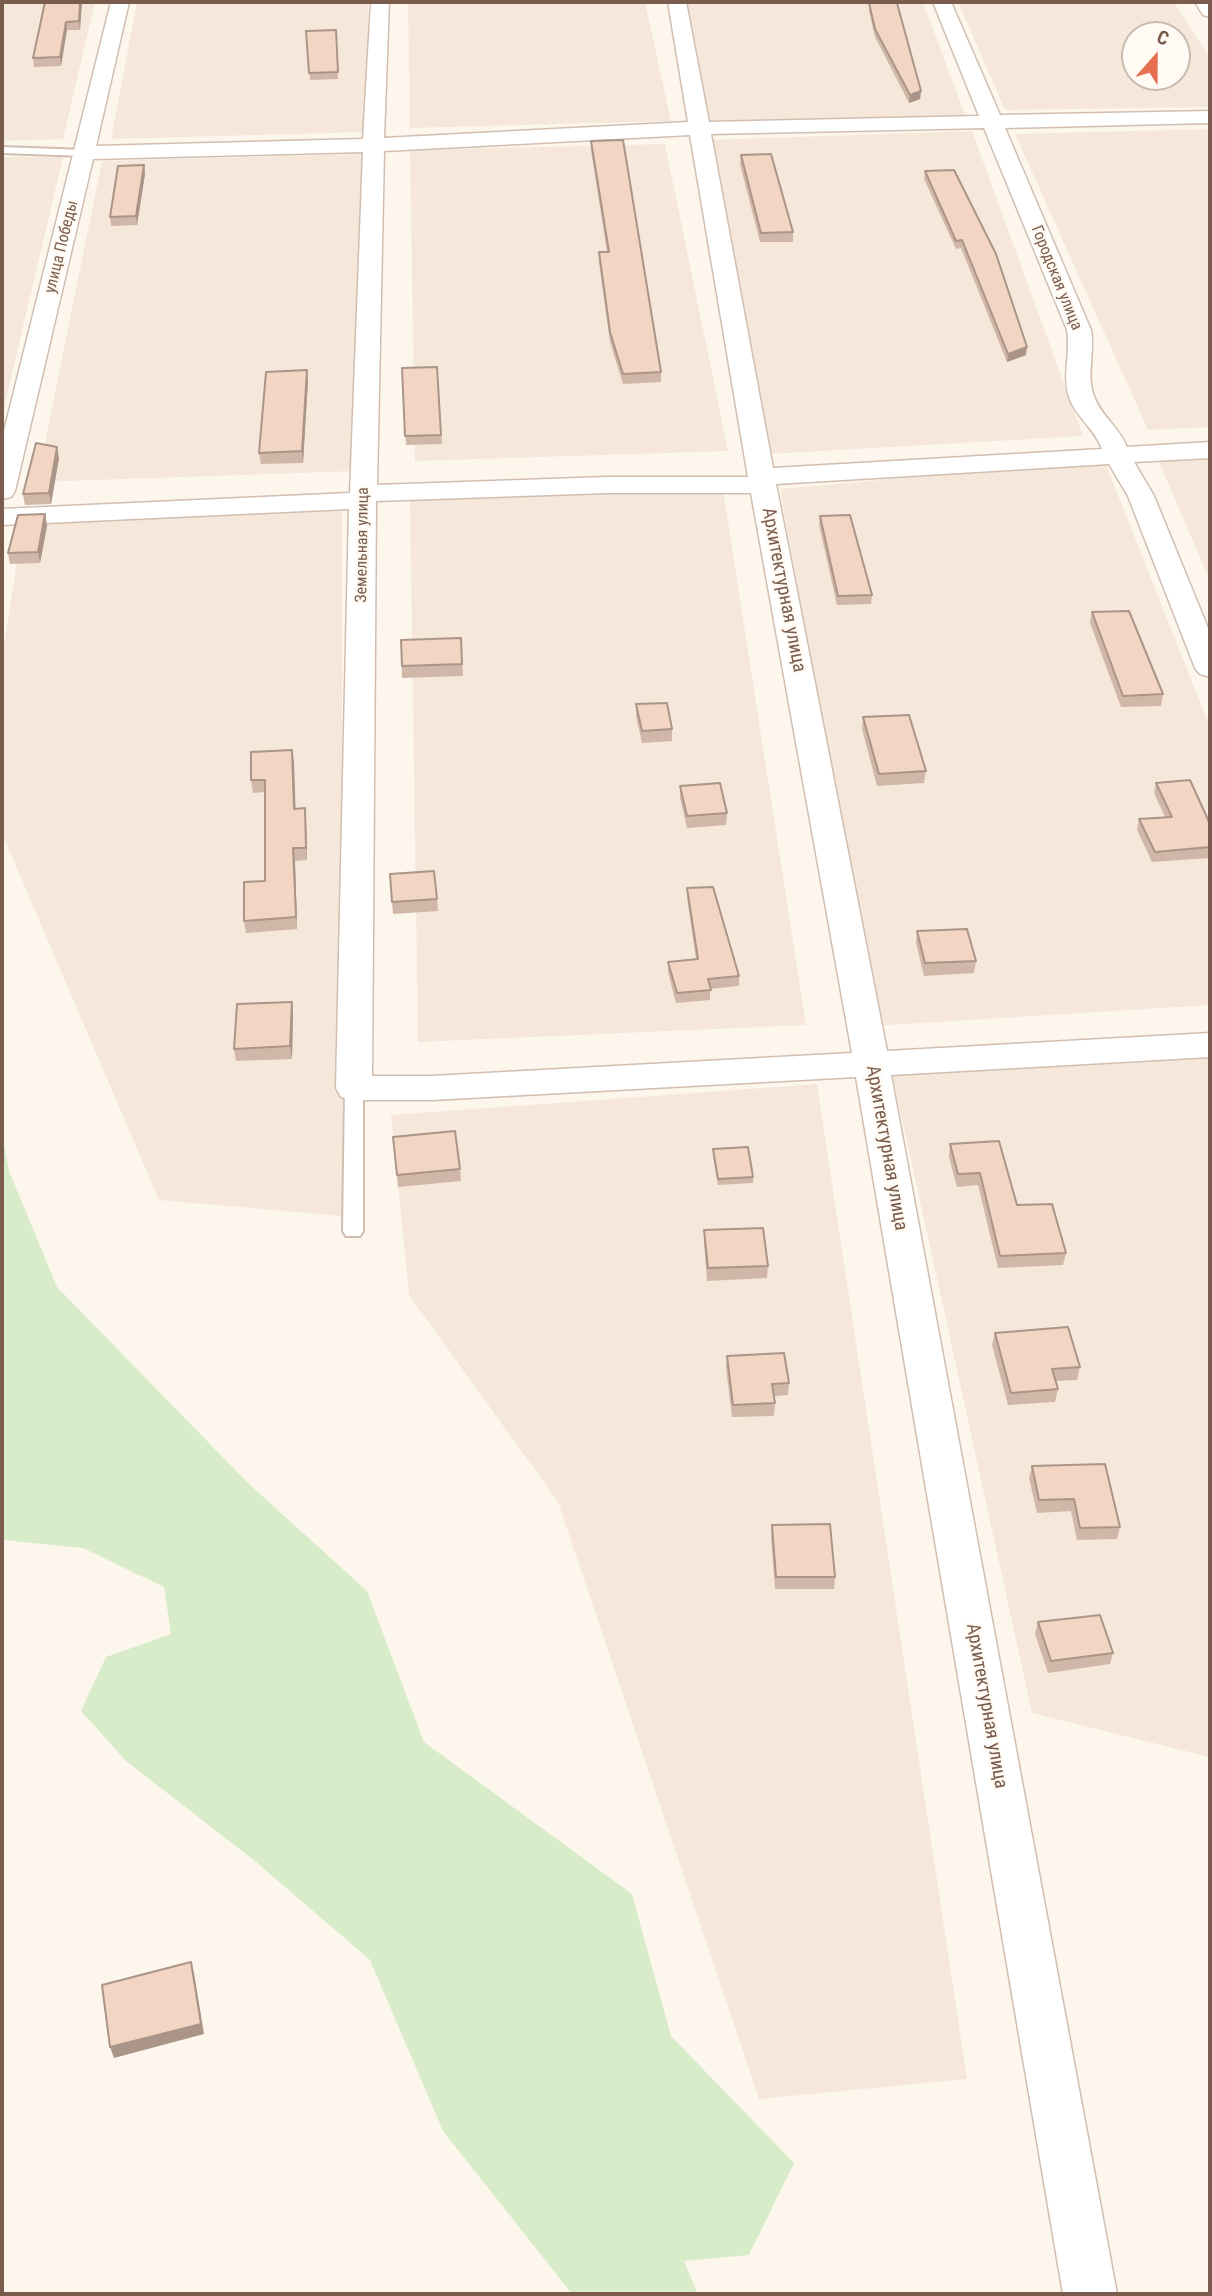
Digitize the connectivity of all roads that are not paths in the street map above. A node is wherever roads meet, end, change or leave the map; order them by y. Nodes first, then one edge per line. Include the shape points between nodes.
1 (120, 2) edge
2 (380, 2) edge
3 (677, 2) edge
4 (942, 2) edge
5 (1204, 2) edge
6 (1210, 11) edge
7 (1210, 117) edge
8 (991, 123) junction
9 (698, 128) junction
10 (372, 145) junction
11 (2, 150) edge
12 (85, 153) junction
13 (1210, 450) edge
14 (1118, 457) junction
15 (762, 481) junction
16 (2, 491) edge
17 (363, 497) junction
18 (2, 517) edge
19 (1210, 668) edge
20 (1210, 1045) edge
21 (872, 1066) junction
22 (354, 1088) junction
23 (353, 1231) dead end
24 (1090, 2294) edge

1 - 12 street, улица Победы
2 - 10 street, Земельная улица
3 - 9 street, Архитектурная улица
4 - 8 street, Городская улица
5 - 6 street
7 - 8 street
8 - 9 street
8 - 14 street, Городская улица via 1079,330 1082,348 1077,380 1082,400 1110,436
9 - 10 street
9 - 15 street, Архитектурная улица
10 - 12 street
10 - 17 street, Земельная улица
11 - 12 lane
12 - 16 street, улица Победы
13 - 14 street
14 - 15 street
14 - 19 street, Городская улица via 1141,496
15 - 17 street
15 - 21 street, Архитектурная улица
17 - 18 street
17 - 22 street, Земельная улица
20 - 21 street
21 - 22 street
21 - 24 street, Архитектурная улица
22 - 23 lane

